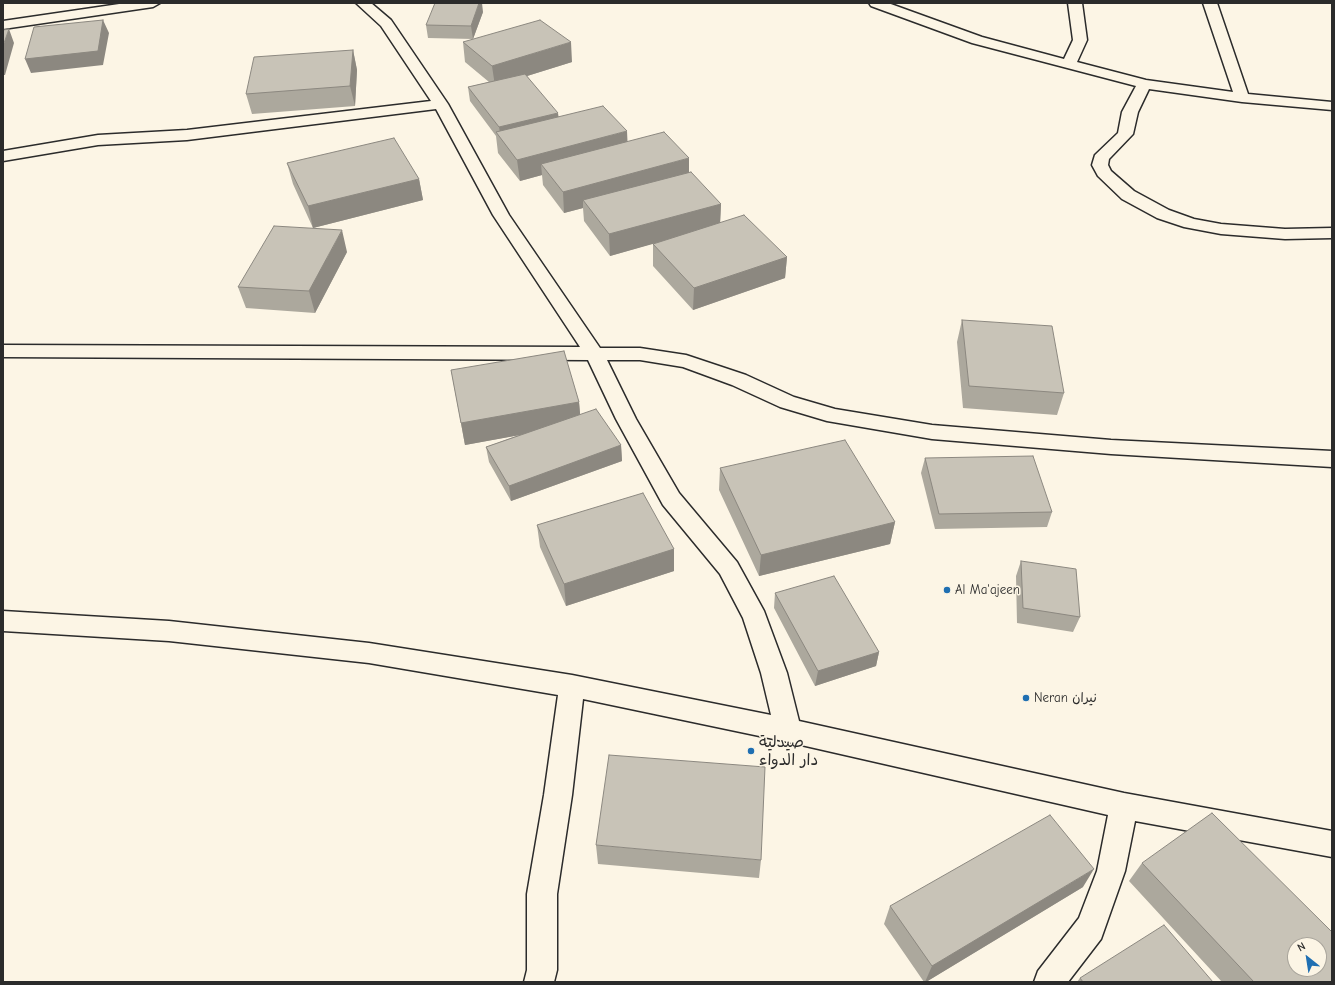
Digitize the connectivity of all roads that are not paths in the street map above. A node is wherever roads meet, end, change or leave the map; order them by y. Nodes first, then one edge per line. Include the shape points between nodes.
1 (153, 3) edge
2 (363, 3) edge
3 (876, 3) edge
4 (1075, 3) edge
5 (1210, 3) edge
6 (3, 25) edge
7 (1069, 64) junction
8 (1144, 84) junction
9 (1242, 98) junction
10 (441, 104) junction
11 (1332, 106) edge
12 (3, 156) edge
13 (1332, 233) edge
14 (3, 351) edge
15 (594, 353) junction
16 (1332, 459) edge
17 (3, 621) edge
18 (572, 686) junction
19 (788, 730) junction
20 (1124, 806) junction
21 (1332, 844) edge
22 (539, 982) edge
23 (1049, 982) edge

1 - 6 street
2 - 10 street via 386,23
3 - 7 street via 977,40
4 - 7 street via 1080,40
5 - 9 street
7 - 8 street
8 - 9 street
8 - 13 street via 1133,106 1125,134 1101,158 1100,165 1104,173 1128,195 1163,214 1221,229 1285,234
9 - 11 street
10 - 12 street via 187,135 98,140
10 - 15 street via 501,215
14 - 15 street
15 - 16 street via 640,354 686,361 739,380 787,402 827,414 932,432 1111,447
15 - 19 street via 626,419 671,498 730,568 755,618 774,673
17 - 18 street via 169,631 362,652
18 - 19 street
18 - 22 street via 542,894 542,970
19 - 20 street
20 - 21 street
20 - 23 street via 1111,870 1090,928

